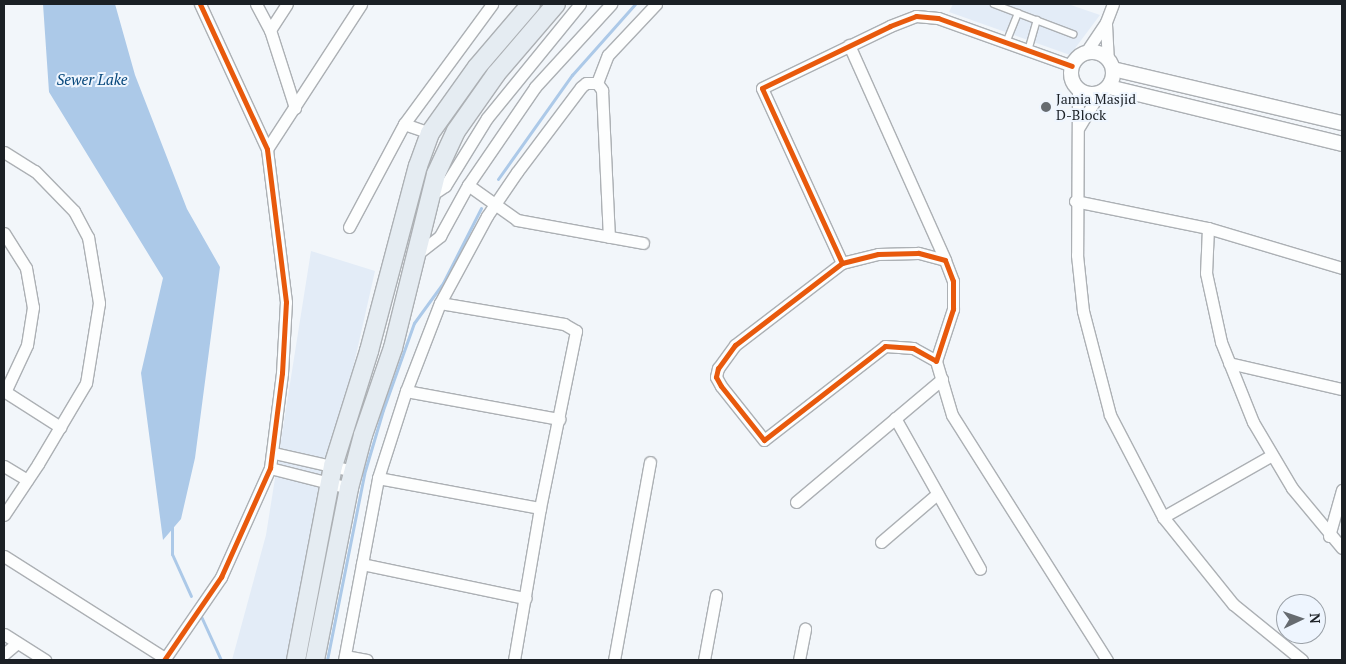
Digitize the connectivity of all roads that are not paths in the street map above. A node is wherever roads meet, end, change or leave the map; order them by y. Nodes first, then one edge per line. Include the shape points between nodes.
1 (200, 4) edge
2 (256, 4) edge
3 (287, 4) edge
4 (361, 4) edge
5 (492, 4) edge
6 (531, 4) edge
7 (556, 4) edge
8 (580, 4) edge
9 (611, 4) edge
10 (656, 4) edge
11 (994, 4) edge
12 (1113, 4) edge
13 (1018, 13) junction
14 (1037, 20) junction
15 (1106, 22) junction
16 (270, 30) junction
17 (1073, 34) dead end
18 (548, 41) junction
19 (1006, 43) junction
20 (849, 46) junction
21 (1028, 51) junction
22 (1086, 52) junction
23 (564, 55) junction
24 (1110, 64) junction
25 (1072, 66) junction
26 (597, 83) junction
27 (1078, 89) junction
28 (1104, 90) junction
29 (294, 108) junction
30 (487, 118) junction
31 (1342, 123) edge
32 (404, 124) junction
33 (1079, 127) junction
34 (506, 130) junction
35 (430, 133) junction
36 (1342, 144) edge
37 (267, 149) junction
38 (4, 152) edge
39 (468, 185) junction
40 (430, 196) junction
41 (1075, 201) junction
42 (496, 204) junction
43 (349, 227) dead end
44 (1208, 228) junction
45 (4, 233) edge
46 (609, 237) junction
47 (643, 243) dead end
48 (415, 256) junction
49 (945, 260) junction
50 (842, 263) junction
51 (1342, 268) edge
52 (440, 303) junction
53 (936, 361) junction
54 (1229, 363) junction
55 (942, 379) junction
56 (1342, 389) edge
57 (4, 391) edge
58 (406, 391) junction
59 (895, 418) junction
60 (559, 419) junction
61 (60, 427) junction
62 (274, 453) junction
63 (1272, 455) junction
64 (650, 462) dead end
65 (4, 466) edge
66 (333, 466) junction
67 (270, 468) junction
68 (378, 478) junction
69 (351, 479) junction
70 (27, 480) junction
71 (329, 483) junction
72 (1342, 490) edge
73 (937, 494) junction
74 (796, 502) dead end
75 (540, 508) junction
76 (4, 515) edge
77 (1162, 517) junction
78 (1329, 536) junction
79 (881, 542) dead end
80 (1342, 548) edge
81 (4, 556) edge
82 (362, 564) junction
83 (980, 570) dead end
84 (716, 595) dead end
85 (525, 598) junction
86 (805, 630) dead end
87 (4, 634) edge
88 (17, 643) junction
89 (4, 654) edge
90 (344, 658) edge
91 (165, 659) edge
92 (45, 660) edge
93 (296, 660) edge
94 (315, 660) edge
95 (367, 660) edge
96 (514, 660) edge
97 (614, 660) edge
98 (704, 660) edge
99 (799, 660) edge
100 (1107, 660) edge
101 (1302, 660) edge

1 - 37 street
2 - 16 street
3 - 16 street
4 - 29 street
5 - 32 street
6 - 35 main road via 477,67
7 - 40 main road via 496,74 456,131
8 - 18 street
9 - 23 street
10 - 26 street via 608,55
11 - 13 lane
12 - 15 street
13 - 14 lane
13 - 19 lane
14 - 17 lane
14 - 21 lane
15 - 22 street
15 - 24 street
16 - 29 street
18 - 23 street
18 - 30 street
19 - 20 street via 938,18 916,16
19 - 21 street
20 - 49 street
20 - 50 street via 762,88
21 - 25 street
22 - 24 street via 1097,52
22 - 25 street
23 - 34 street via 535,87
24 - 28 street
24 - 31 street
25 - 27 street via 1072,78
26 - 42 street via 586,83 581,87
26 - 46 street via 602,90
27 - 28 street via 1091,95
27 - 33 street
28 - 33 street
28 - 36 street
29 - 37 street
30 - 34 street
30 - 40 street via 445,186
32 - 35 street
32 - 43 street
33 - 41 street
34 - 39 street
35 - 66 main road via 418,166 370,351
37 - 62 street via 286,302
38 - 61 street via 35,171 74,211 88,237 99,303 86,383
39 - 42 street
39 - 48 street via 440,236
40 - 48 main road
41 - 44 street
41 - 77 street via 1083,311 1110,415
42 - 46 street via 517,220
42 - 52 street
44 - 51 street
44 - 54 street via 1206,273 1221,342
45 - 57 street via 26,268 33,307 28,345
46 - 47 street
48 - 69 main road via 393,348
49 - 50 street via 918,253 878,254
49 - 53 street via 953,281 953,309
50 - 53 street via 735,345 718,368 716,377 764,440 885,346 913,348
52 - 58 street
52 - 60 street via 564,324 576,331
53 - 55 street
54 - 56 street
54 - 63 street via 1253,422
55 - 59 street
55 - 100 street via 952,415
57 - 61 street
58 - 60 street
58 - 68 street
59 - 73 street
59 - 74 street
60 - 75 street
61 - 70 street
62 - 66 street
62 - 67 street
63 - 77 street
63 - 78 street via 1292,488
64 - 97 street
65 - 70 street
66 - 69 street
66 - 71 main road
67 - 71 street
67 - 91 street via 220,577
68 - 75 street
68 - 82 street
69 - 71 street
69 - 94 main road
70 - 76 street
71 - 93 main road
72 - 78 street
73 - 79 street
73 - 83 street
75 - 85 street
77 - 101 street via 1233,604
78 - 80 street
81 - 91 street
82 - 85 street
82 - 90 street
84 - 98 street
85 - 96 street
86 - 99 street
87 - 88 street
88 - 89 street
88 - 92 street
90 - 95 street

